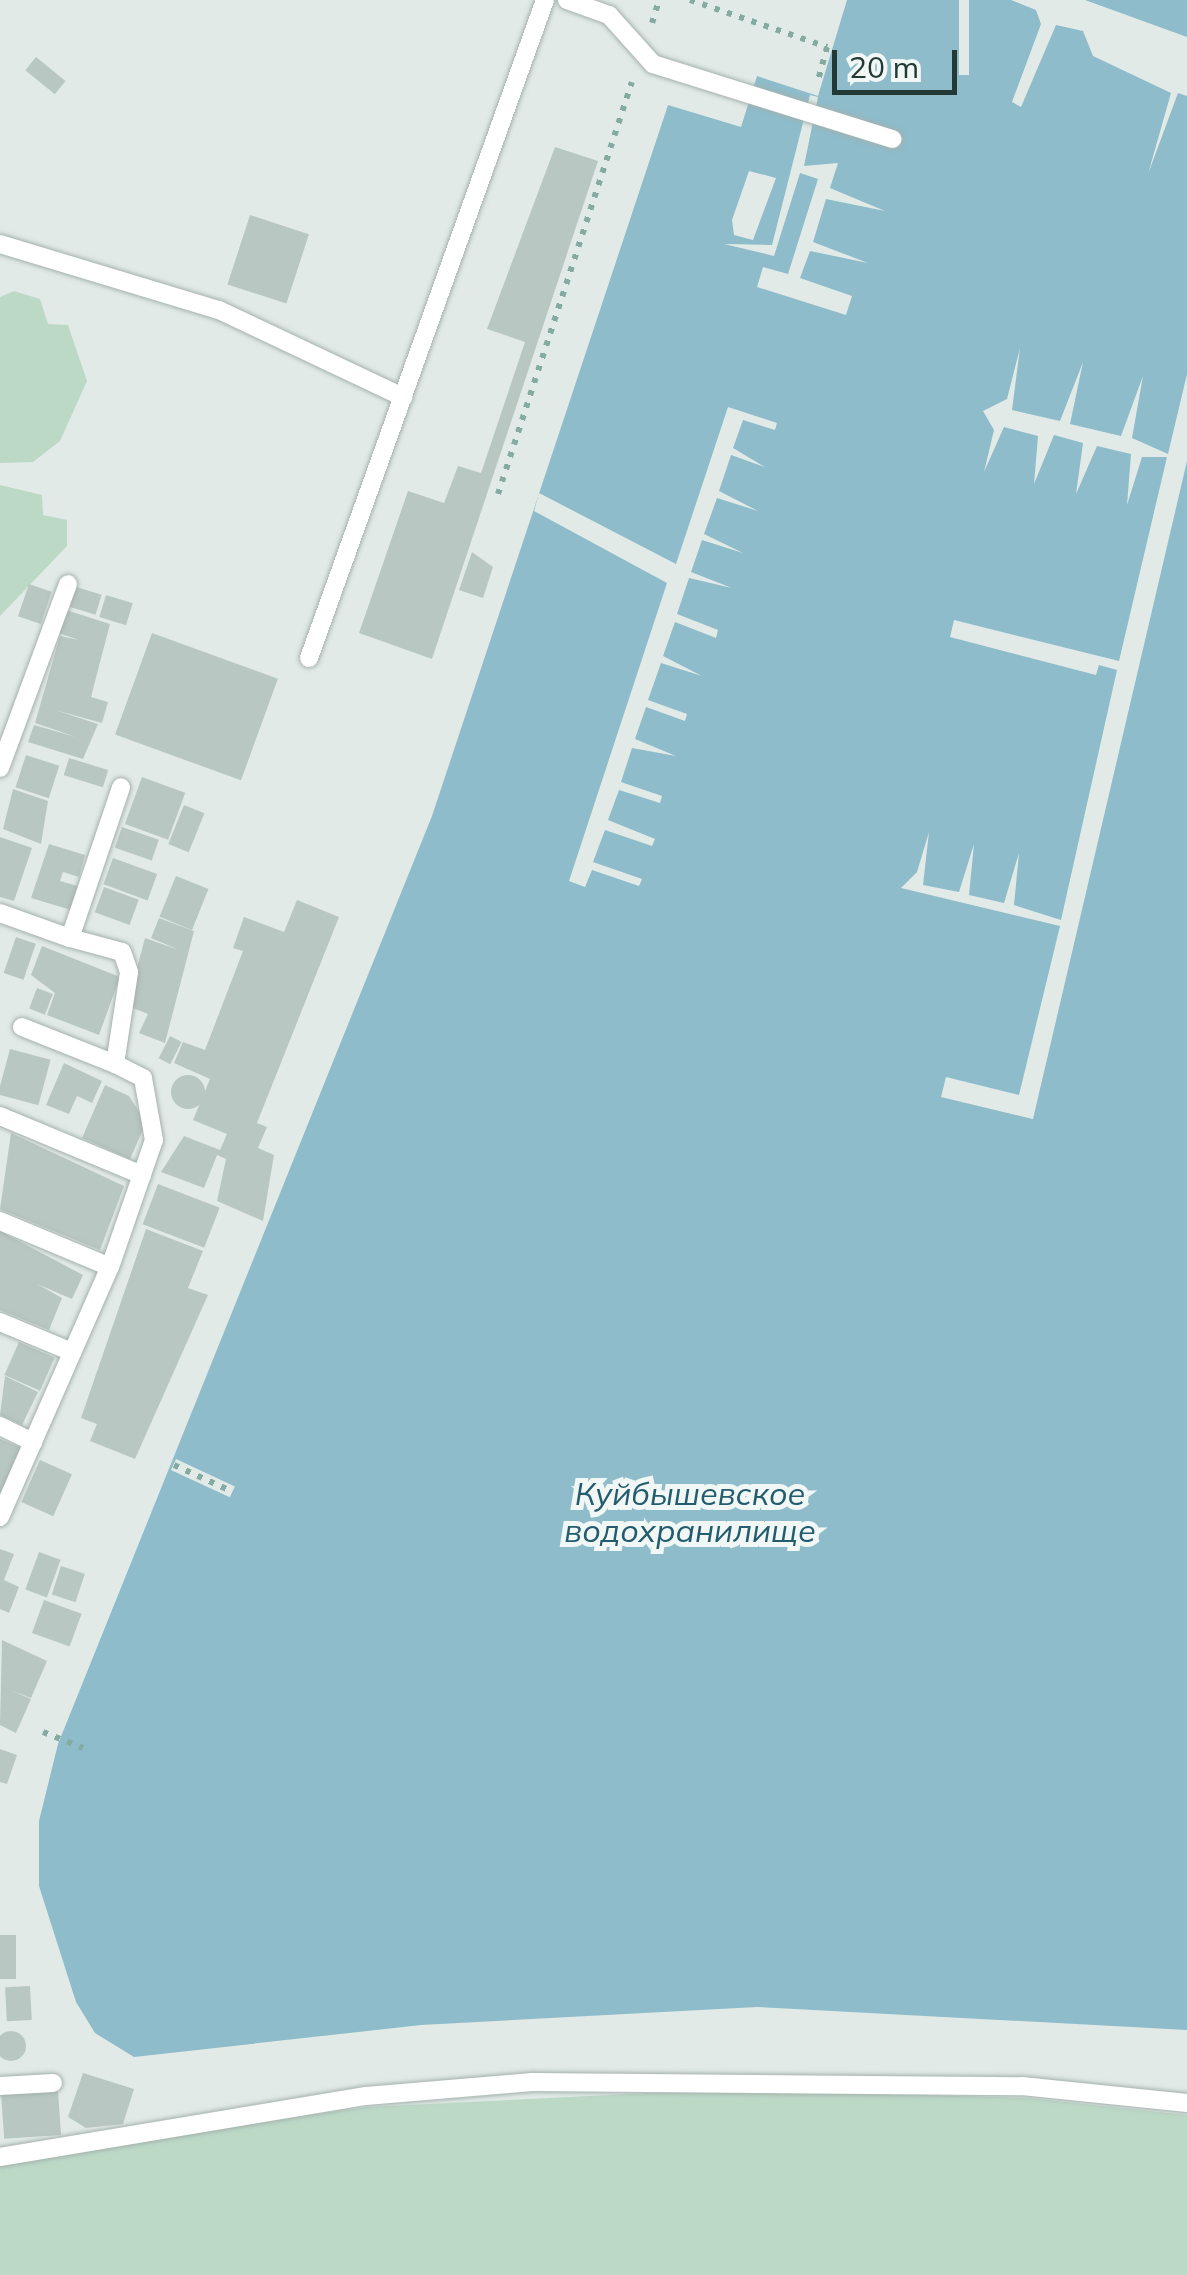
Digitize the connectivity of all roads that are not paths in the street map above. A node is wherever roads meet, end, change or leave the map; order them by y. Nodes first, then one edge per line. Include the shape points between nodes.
1 (544, 0) edge
2 (567, 0) edge
3 (894, 139) dead end
4 (0, 244) edge
5 (402, 397) junction
6 (68, 584) dead end
7 (308, 658) dead end
8 (0, 768) edge
9 (121, 787) dead end
10 (0, 913) edge
11 (70, 938) junction
12 (22, 1027) dead end
13 (116, 1064) junction
14 (0, 1116) edge
15 (142, 1175) junction
16 (0, 1221) edge
17 (110, 1267) junction
18 (0, 1322) edge
19 (72, 1352) junction
20 (0, 1426) edge
21 (33, 1442) junction
22 (0, 1517) edge
23 (54, 2084) dead end
24 (0, 2086) edge
25 (1187, 2103) edge
26 (0, 2156) edge

1 - 5 lane
2 - 3 lane via 609,15 653,64
4 - 5 lane via 219,310
5 - 7 lane
6 - 8 lane
9 - 11 lane
10 - 11 lane
11 - 13 lane via 122,952 130,972
12 - 13 lane
13 - 15 lane via 143,1078 154,1140
14 - 15 lane
15 - 17 lane
16 - 17 lane
17 - 19 lane
18 - 19 lane
19 - 21 lane
20 - 21 lane
21 - 22 lane
23 - 24 lane
25 - 26 lane via 1022,2086 532,2082 366,2096

